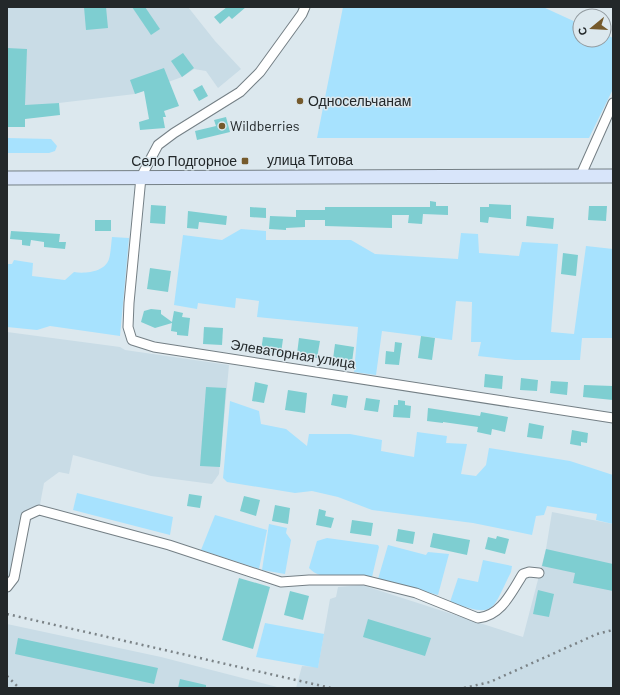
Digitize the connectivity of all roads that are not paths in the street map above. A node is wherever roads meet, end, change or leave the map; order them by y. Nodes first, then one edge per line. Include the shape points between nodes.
1 (305, 7) edge
2 (613, 103) edge
3 (580, 176) junction
4 (613, 176) edge
5 (141, 177) junction
6 (7, 178) edge
7 (613, 418) edge
8 (540, 573) dead end
9 (7, 587) edge

1 - 5 street via 260,72 240,92 158,145
2 - 3 street
3 - 4 main road, улица Титова
3 - 5 main road, улица Титова
5 - 6 main road, улица Титова
5 - 7 street, Элеваторная улица via 129,303 128,327 132,340 154,347
8 - 9 street via 523,574 496,612 488,617 478,618 416,594 364,580 281,582 169,545 39,510 26,516 14,578

